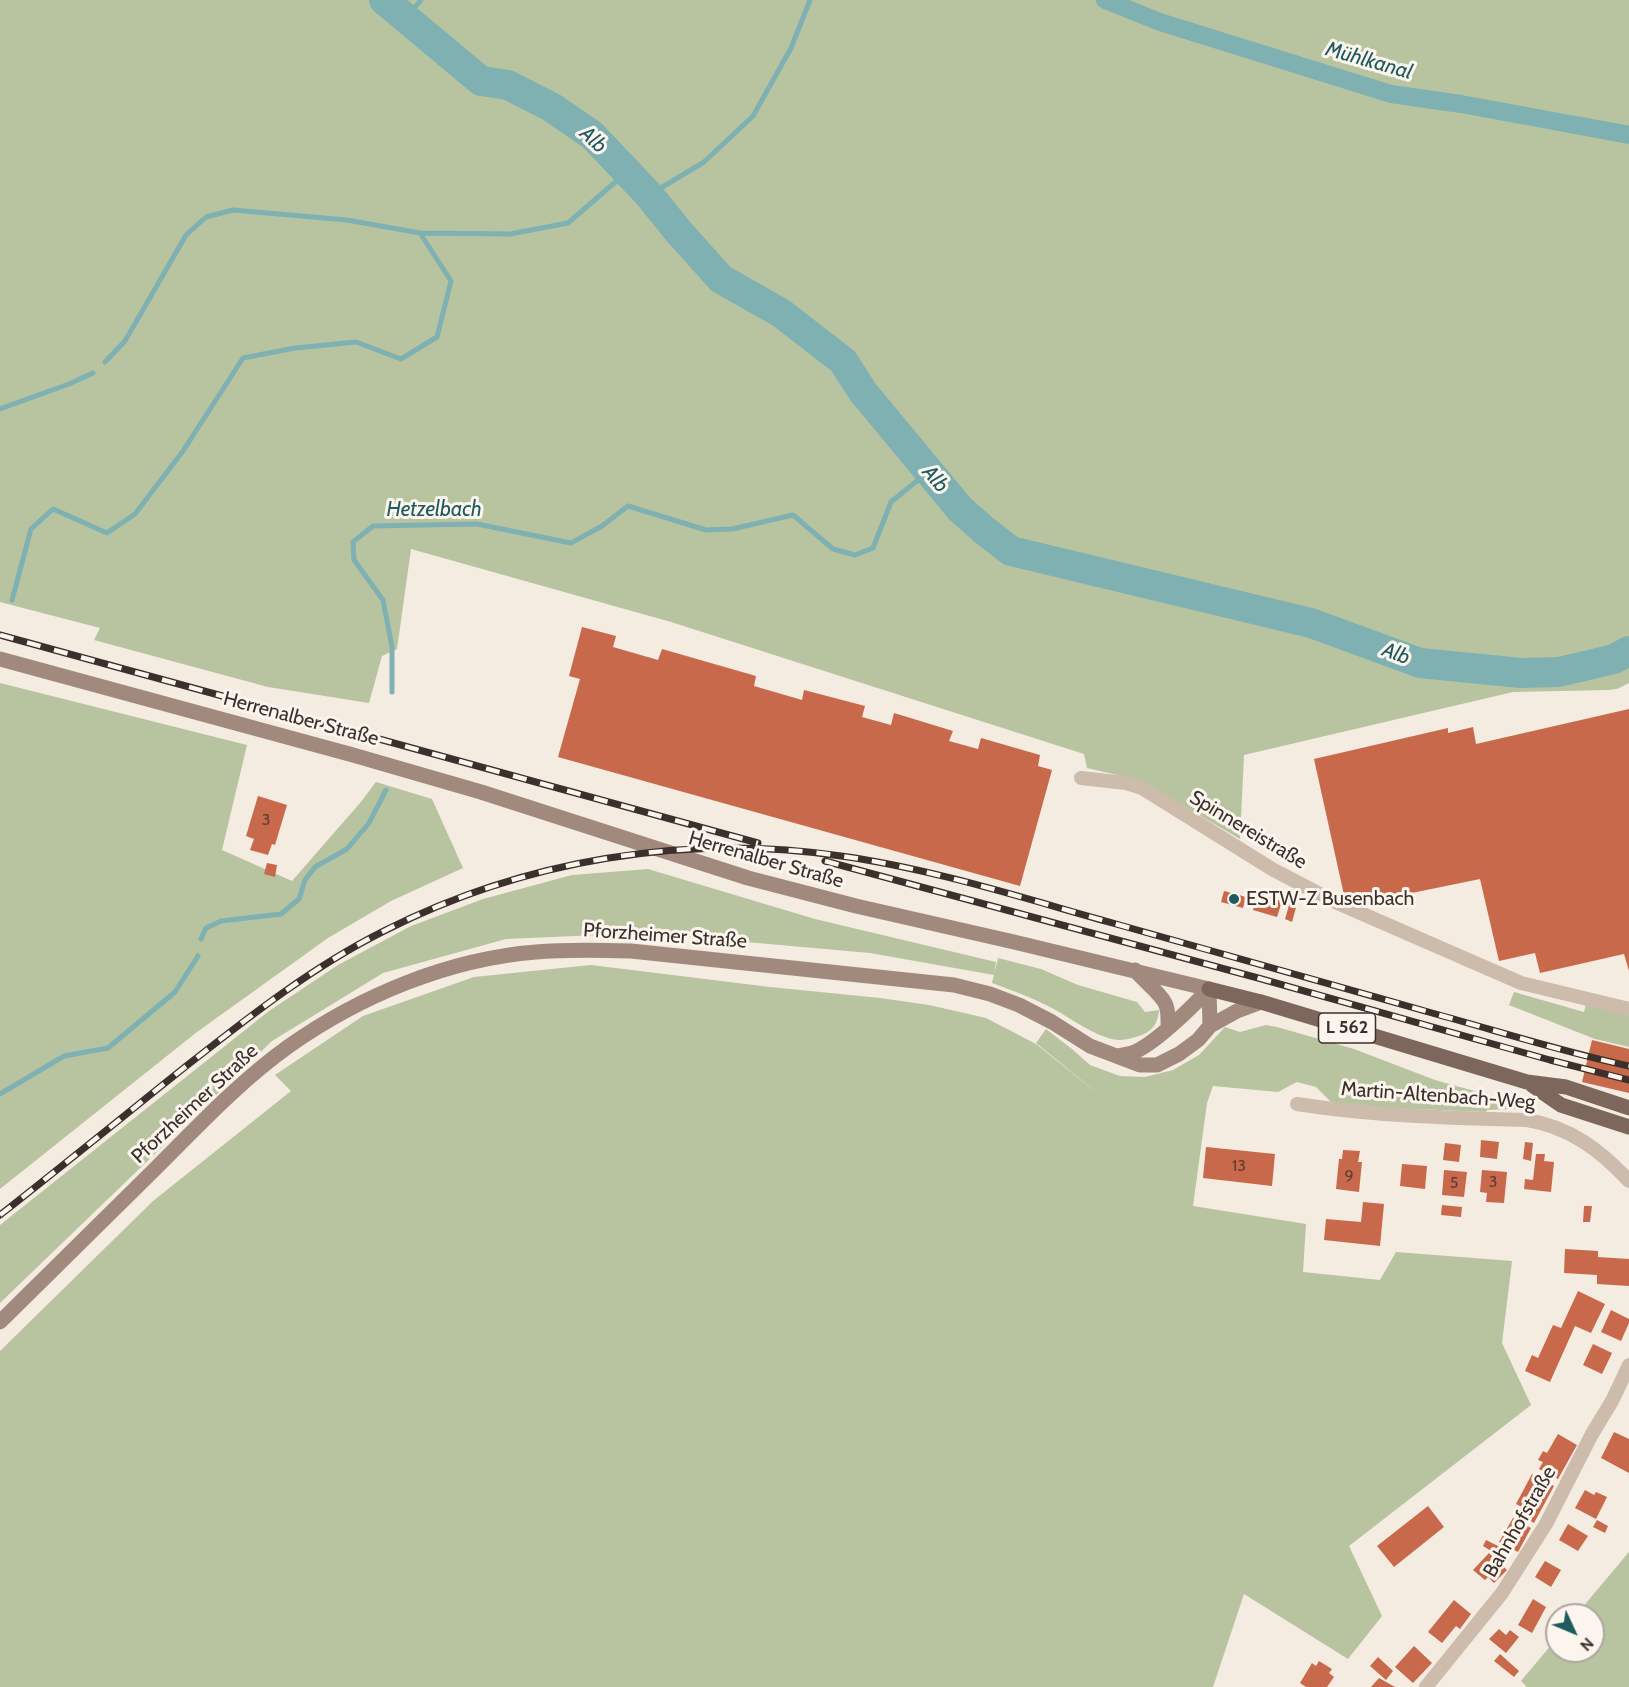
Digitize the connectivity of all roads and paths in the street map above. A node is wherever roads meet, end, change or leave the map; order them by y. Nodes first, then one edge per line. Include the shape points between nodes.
1 (0, 659) edge
2 (1081, 778) dead end
3 (1134, 970) junction
4 (1209, 989) junction
5 (1261, 1002) junction
6 (1629, 1009) edge
7 (1210, 1026) junction
8 (1168, 1028) junction
9 (1118, 1056) junction
10 (1527, 1082) junction
11 (1297, 1104) dead end
12 (1629, 1108) edge
13 (1629, 1127) edge
14 (1629, 1181) edge
15 (0, 1322) edge
16 (1629, 1365) edge
17 (1426, 1687) edge

1 - 3 main road, Herrenalber Straße via 353,754 748,878
2 - 6 street, Spinnereistraße via 1126,783 1142,789 1272,869 1333,901 1521,984
3 - 4 main road, Herrenalber Straße
3 - 8 main road via 1165,1003
4 - 5 main road, Herrenalber Straße / L 562
4 - 7 main road
4 - 8 main road
5 - 7 main road, Pforzheimer Straße
5 - 10 main road, Herrenalber Straße / L 562
7 - 9 main road, Pforzheimer Straße via 1179,1054 1157,1065 1140,1065
8 - 9 main road via 1146,1046
9 - 15 main road, Pforzheimer Straße via 1090,1046 1019,1005 954,986 631,951 563,950 484,960 442,970 362,1002 288,1047 206,1118
10 - 12 main road, Herrenalber Straße / L 562 via 1566,1088
10 - 13 main road, Herrenalber Straße / L 562 via 1562,1105
11 - 14 street, Martin-Altenbach-Weg via 1357,1112 1542,1123 1592,1146
16 - 17 street, Bahnhofstraße via 1546,1524 1502,1593

